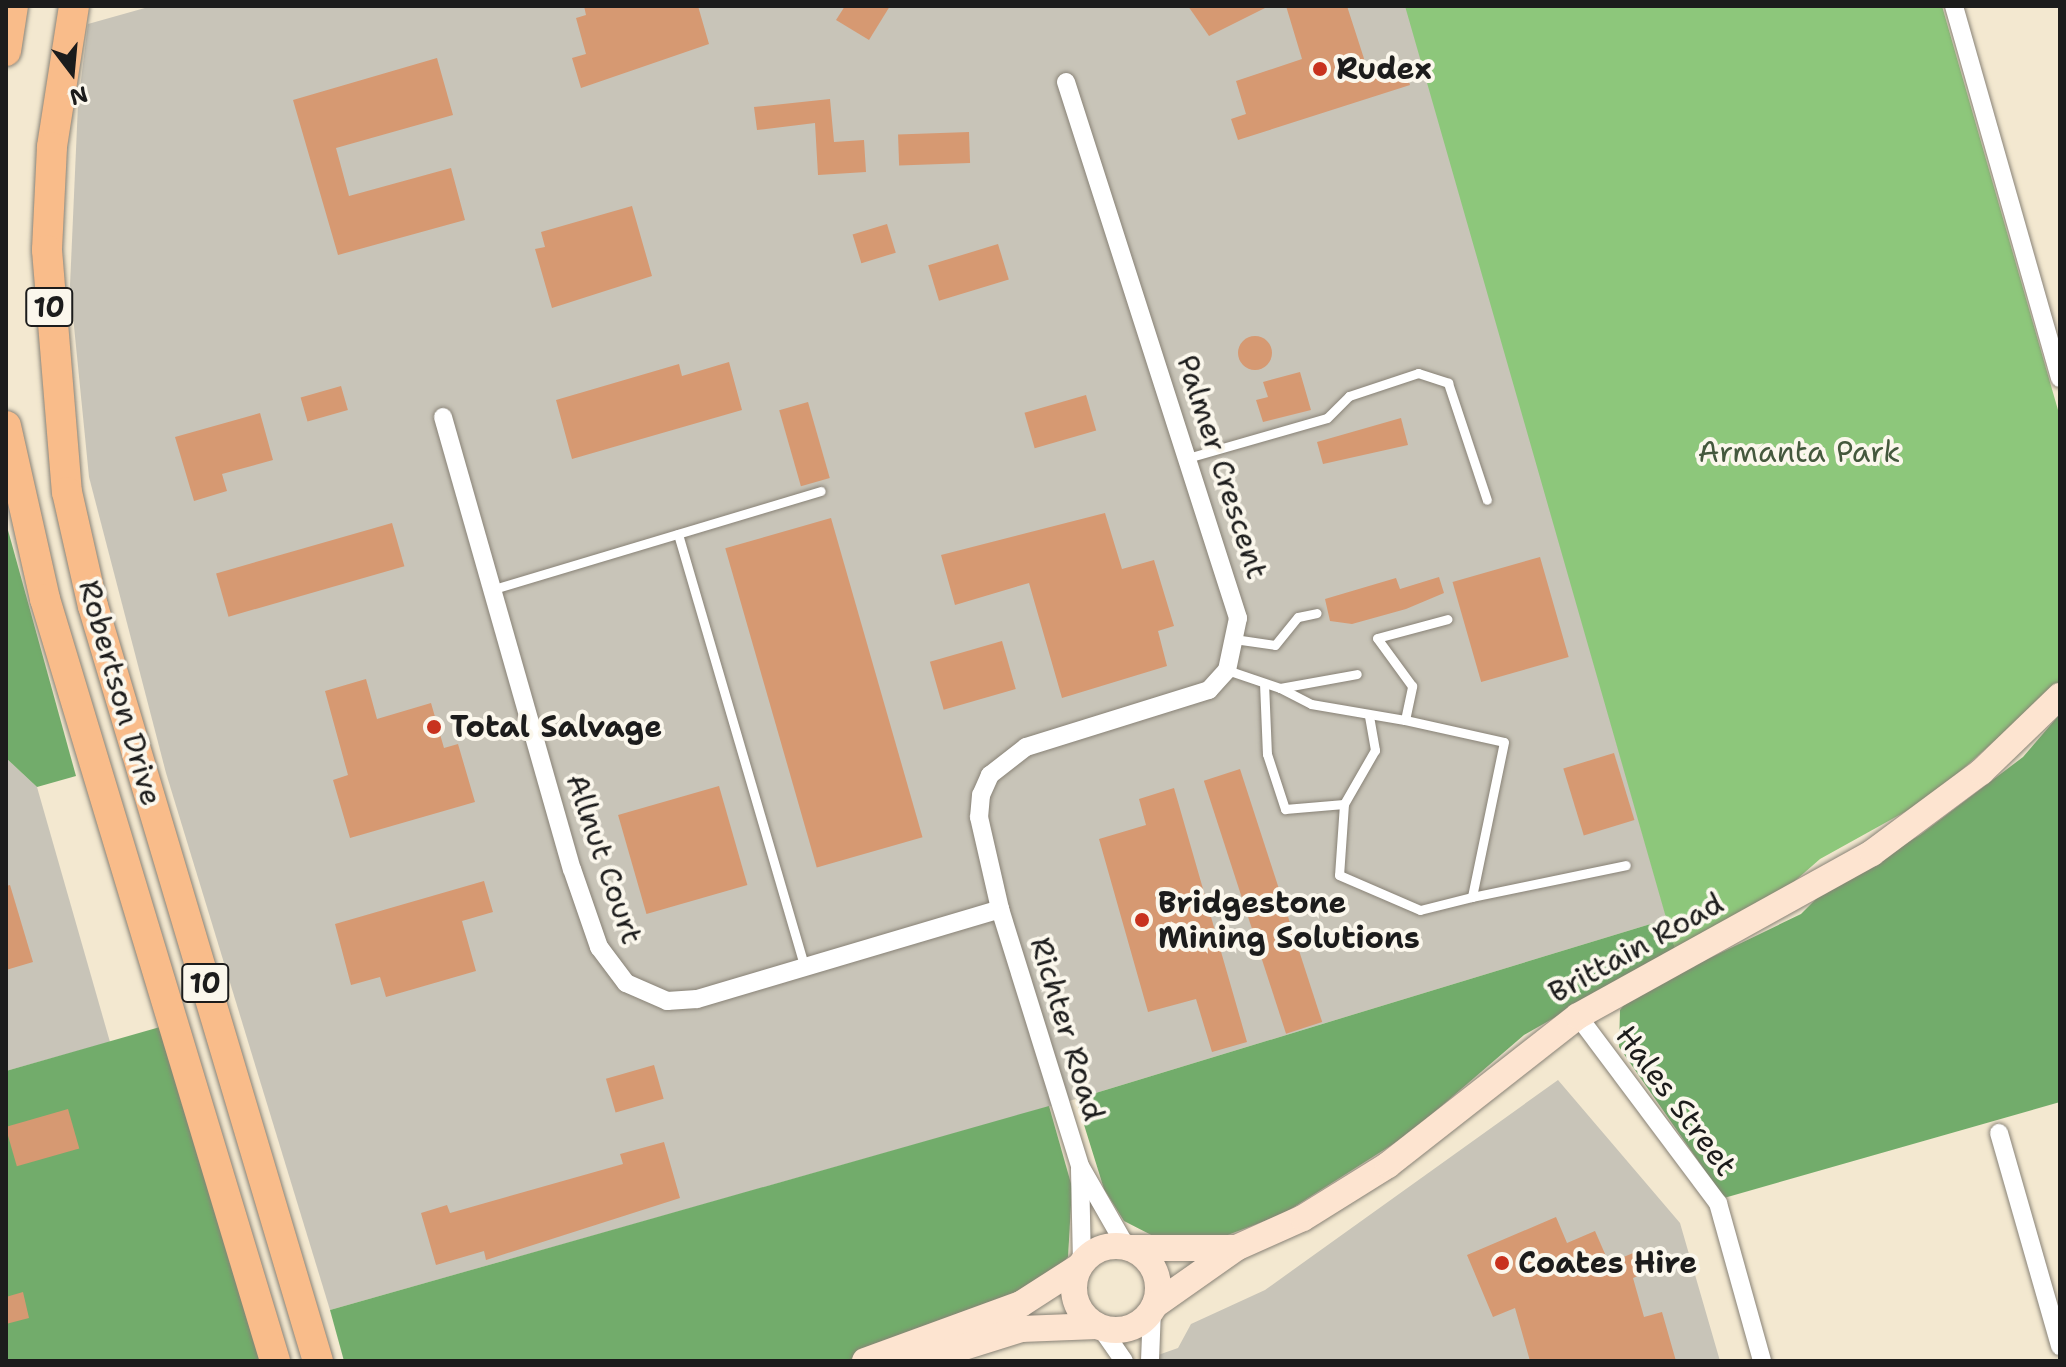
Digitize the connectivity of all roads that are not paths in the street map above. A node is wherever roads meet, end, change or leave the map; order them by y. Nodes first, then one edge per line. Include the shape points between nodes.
1 (13, 6) edge
2 (74, 6) edge
3 (1954, 6) edge
4 (6, 51) edge
5 (1066, 82) dead end
6 (2060, 378) edge
7 (443, 417) dead end
8 (6, 426) edge
9 (1191, 457) junction
10 (821, 491) dead end
11 (1487, 500) dead end
12 (678, 534) junction
13 (494, 589) junction
14 (1317, 613) dead end
15 (1448, 619) dead end
16 (1234, 639) junction
17 (1227, 670) junction
18 (1357, 674) dead end
19 (1264, 683) junction
20 (1280, 688) junction
21 (2060, 696) edge
22 (1369, 716) junction
23 (1405, 720) junction
24 (1344, 804) junction
25 (1626, 865) dead end
26 (1472, 897) junction
27 (1000, 909) junction
28 (805, 967) junction
29 (1578, 1016) junction
30 (1999, 1133) dead end
31 (1080, 1166) junction
32 (1128, 1248) junction
33 (1236, 1248) junction
34 (1081, 1265) junction
35 (1153, 1308) junction
36 (1099, 1327) junction
37 (2060, 1346) edge
38 (275, 1361) edge
39 (318, 1361) edge
40 (865, 1361) edge
41 (919, 1361) edge
42 (1124, 1361) edge
43 (1150, 1361) edge
44 (1762, 1361) edge

1 - 4 highway
2 - 39 highway, Robertson Drive / 10 via 52,147 47,250 53,393 67,492 93,606
3 - 6 street
5 - 9 street, Palmer Crescent
7 - 13 street, Allnut Court
8 - 38 highway, Robertson Drive / 10 via 45,599
9 - 11 lane via 1327,418 1349,396 1418,373 1448,383
9 - 16 street, Palmer Crescent via 1234,587
10 - 12 lane
12 - 13 lane
12 - 28 lane
13 - 28 street, Allnut Court via 572,869 611,968 642,995 667,1001
14 - 16 lane via 1298,617 1275,645
15 - 23 lane via 1377,638 1412,686
16 - 17 street, Palmer Crescent
17 - 19 lane
17 - 27 street via 1209,690 1026,747 990,775 979,817
18 - 20 lane
19 - 20 lane
19 - 24 lane via 1267,754 1285,809
20 - 22 lane via 1311,704
21 - 29 main road, Brittain Road via 1981,772 1872,853
22 - 23 lane
22 - 24 lane via 1375,750
23 - 26 lane via 1504,742
24 - 26 lane via 1339,875 1420,910
25 - 26 lane
27 - 28 street, Allnut Court
27 - 31 street, Richter Road
29 - 33 main road, Brittain Road via 1388,1165 1303,1218
29 - 44 street, Hales Street via 1718,1203
30 - 37 street
31 - 32 street, Richter Road
31 - 34 street, Richter Road
32 - 33 main road, Brittain Road
32 - 34 main road via 1102,1249
32 - 35 main road via 1151,1265
33 - 35 main road, Brittain Road
34 - 36 main road via 1078,1307
34 - 40 main road via 1021,1304
35 - 36 main road via 1124,1330
35 - 43 street
36 - 41 main road via 1021,1329
36 - 42 street

